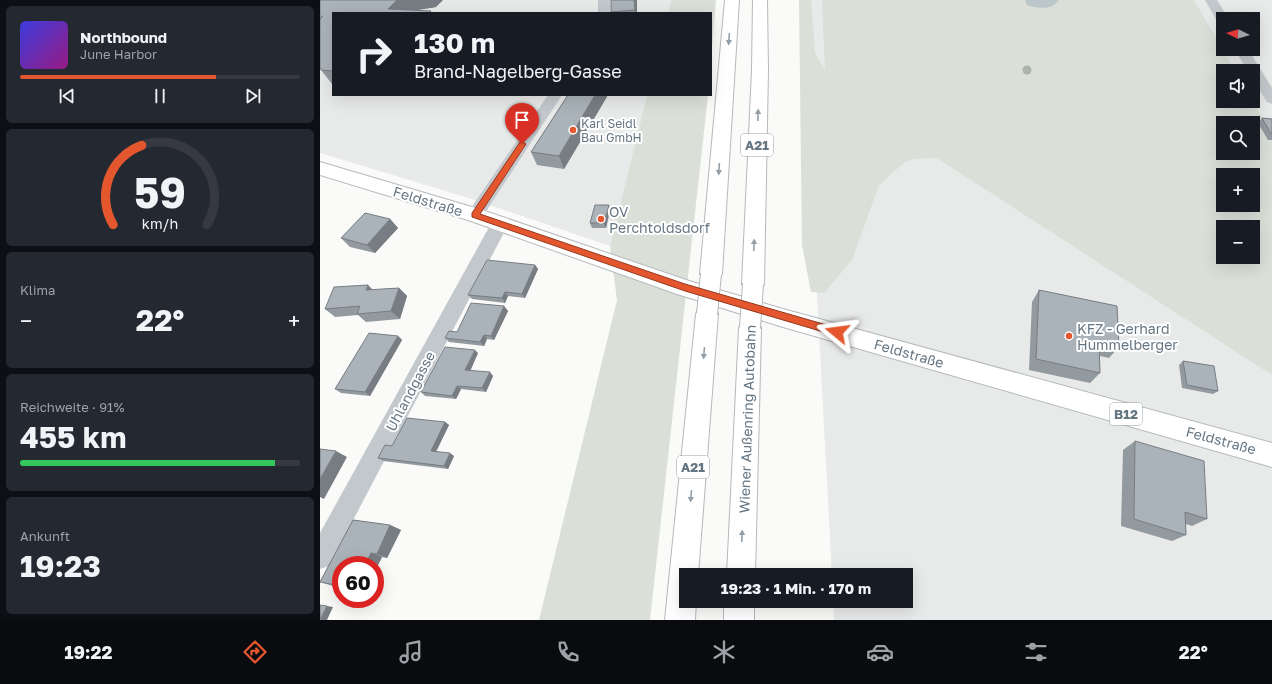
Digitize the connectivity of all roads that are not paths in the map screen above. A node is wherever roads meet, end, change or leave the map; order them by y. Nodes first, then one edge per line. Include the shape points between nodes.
1 (604, 0) edge
2 (732, 0) edge
3 (1211, 0) edge
4 (762, 2) edge
5 (604, 12) edge
6 (1218, 12) edge
7 (1245, 56) edge
8 (554, 96) edge
9 (1272, 99) edge
10 (320, 168) edge
11 (475, 215) junction
12 (499, 225) junction
13 (1272, 455) edge
14 (320, 557) edge
15 (740, 568) edge
16 (739, 608) edge
17 (680, 620) edge
18 (739, 620) edge

1 - 5 street
2 -> 17 main road, A21, bridge
3 - 6 street
15 -> 4 main road, Wiener Außenring Autobahn / A21, bridge
7 - 9 street
8 - 11 street
10 - 11 main road, Feldstraße / B12
11 - 12 main road, Feldstraße / B12
12 - 13 main road, Feldstraße / B12 via 783,318
12 - 14 street, Uhlandgasse
16 - 18 main road

